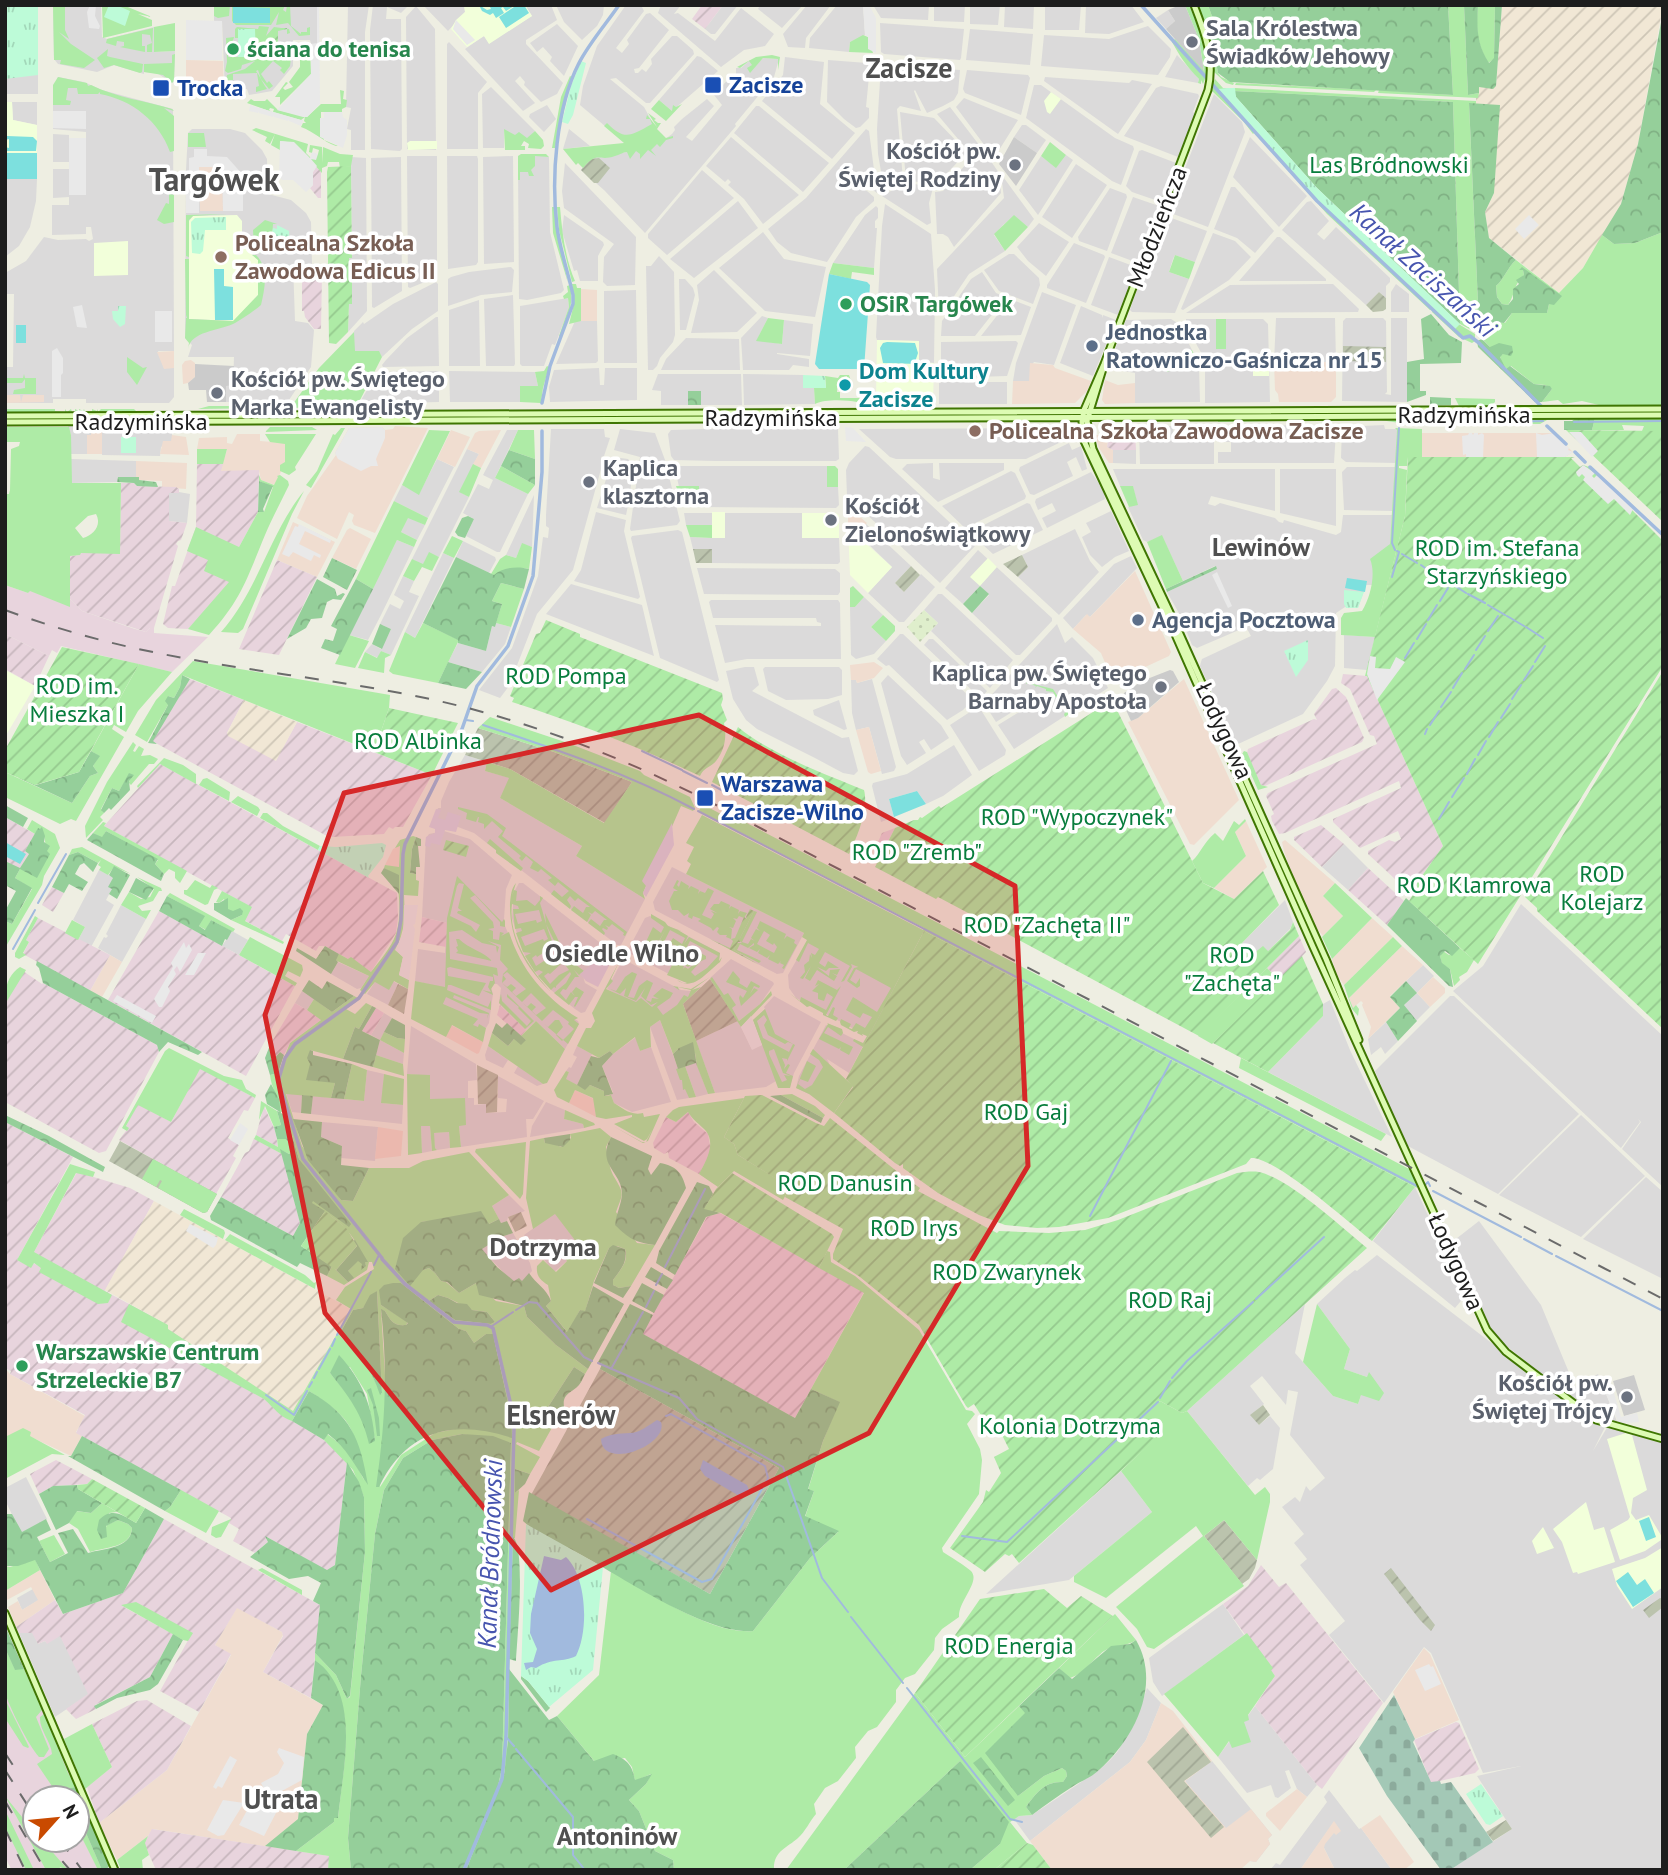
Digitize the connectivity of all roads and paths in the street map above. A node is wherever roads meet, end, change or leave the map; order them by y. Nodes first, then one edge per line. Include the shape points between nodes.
1 (1194, 5) edge
2 (1663, 409) edge
3 (1086, 414) junction
4 (1663, 415) edge
5 (5, 416) edge
6 (5, 422) edge
7 (1140, 550) junction
8 (1264, 833) junction
9 (1273, 840) junction
10 (1362, 1054) junction
11 (1663, 1439) edge
12 (5, 1613) edge
13 (115, 1870) edge

1 - 3 main road, Młodzieńcza via 1207,41 1209,85
2 - 3 main road, Radzymińska
3 - 4 main road, Radzymińska
3 - 5 main road, Radzymińska
3 - 6 main road, Radzymińska
3 - 7 main road, Łodygowa via 1093,449
7 - 8 main road, Łodygowa
7 - 9 main road, Łodygowa
8 - 9 main road
8 - 10 main road, Łodygowa
9 - 10 main road, Łodygowa via 1351,1016
10 - 11 main road, Łodygowa via 1487,1330 1506,1352 1586,1414 1607,1425
12 - 13 main road

